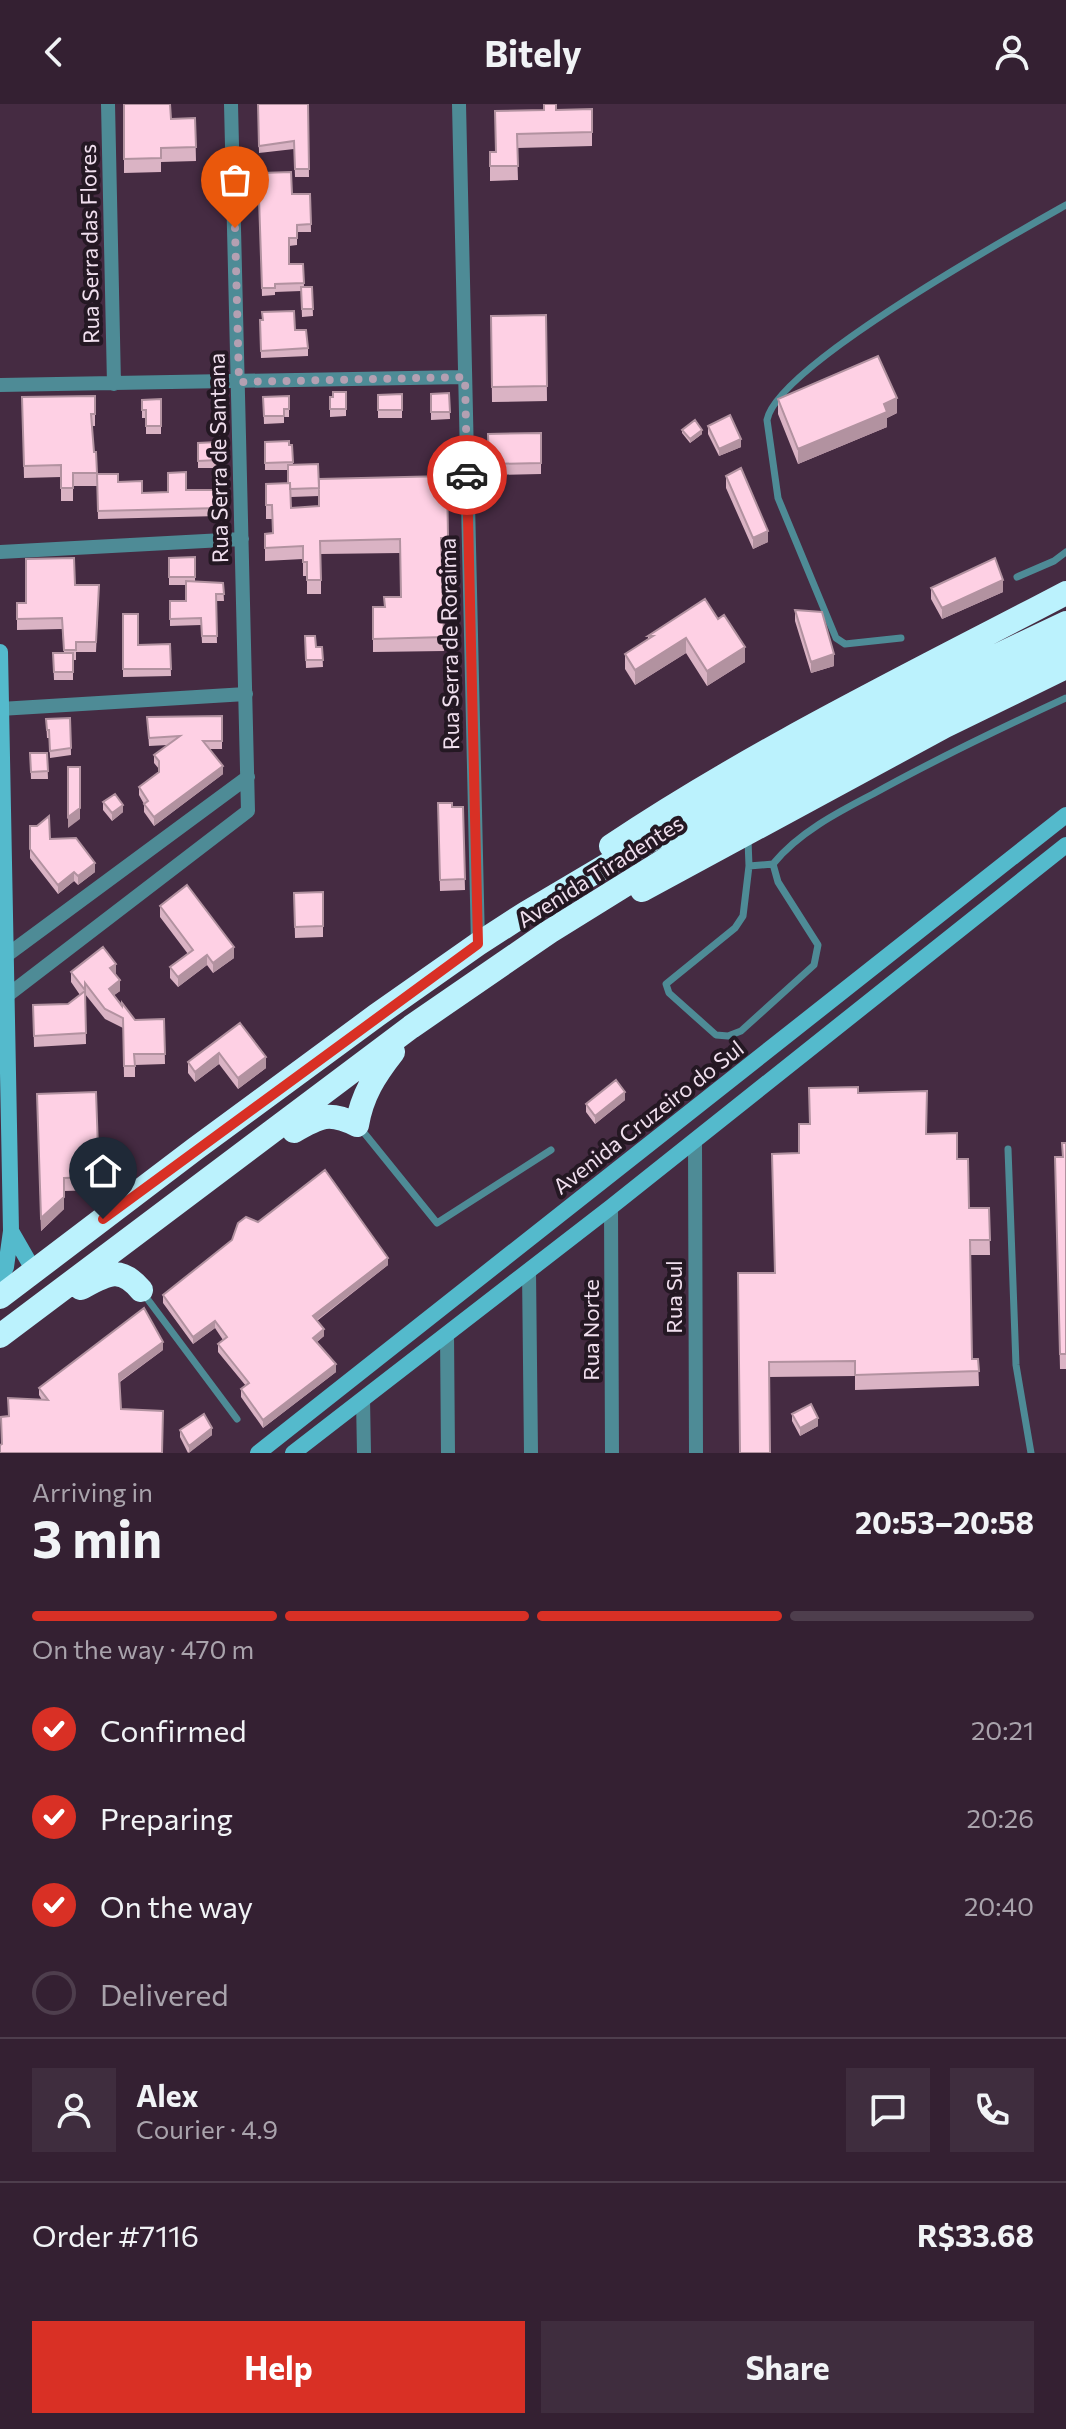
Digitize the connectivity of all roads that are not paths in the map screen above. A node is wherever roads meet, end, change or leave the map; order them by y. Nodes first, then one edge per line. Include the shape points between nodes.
1 (108, 104) edge
2 (231, 104) edge
3 (459, 104) edge
4 (1066, 205) edge
5 (465, 377) junction
6 (239, 382) junction
7 (114, 384) junction
8 (0, 385) edge
9 (242, 539) junction
10 (0, 552) edge
11 (1066, 552) edge
12 (1017, 577) dead end
13 (1066, 593) edge
14 (1066, 623) edge
15 (901, 638) dead end
16 (1066, 643) edge
17 (0, 652) edge
18 (1066, 667) edge
19 (246, 694) junction
20 (1066, 698) edge
21 (1, 709) edge
22 (248, 777) junction
23 (1066, 815) edge
24 (748, 834) junction
25 (1066, 845) edge
26 (2, 855) edge
27 (773, 864) junction
28 (749, 866) junction
29 (526, 913) junction
30 (549, 932) junction
31 (478, 944) junction
32 (7, 955) junction
33 (8, 995) junction
34 (411, 1027) junction
35 (357, 1125) junction
36 (695, 1140) junction
37 (1008, 1149) dead end
38 (551, 1150) dead end
39 (220, 1171) junction
40 (611, 1207) junction
41 (11, 1231) junction
42 (34, 1271) junction
43 (529, 1271) junction
44 (0, 1280) edge
45 (141, 1290) joint
46 (0, 1297) edge
47 (26, 1316) junction
48 (0, 1323) edge
49 (447, 1334) junction
50 (0, 1336) edge
51 (363, 1399) junction
52 (237, 1419) dead end
53 (258, 1453) edge
54 (293, 1453) edge
55 (364, 1453) edge
56 (448, 1453) edge
57 (531, 1453) edge
58 (612, 1453) edge
59 (696, 1453) edge
60 (1031, 1453) edge

1 - 7 street, Rua Serra das Flores
2 - 6 street, Rua Serra de Santana
3 - 5 street, Rua Serra de Roraima
4 - 15 lane via 863,326 780,395 768,413 778,498 836,638 845,644
5 - 6 street
5 - 31 street, Rua Serra de Roraima
6 - 7 street
6 - 9 street, Rua Serra de Santana
7 - 8 street
9 - 10 street
9 - 19 street, Rua Serra de Santana
11 - 12 lane
13 - 29 highway via 904,675 677,802 577,869
14 - 29 highway, Avenida Tiradentes via 944,681
16 - 30 highway, Avenida Tiradentes via 856,749
17 - 21 street
18 - 24 highway via 945,726
19 - 21 street
19 - 22 street, Rua Serra de Santana
20 - 27 lane via 932,761 842,811 783,851
21 - 26 street
22 - 32 street
22 - 33 street, Rua Serra de Santana via 248,811
23 - 53 street, Avenida Cruzeiro do Sul
24 - 28 lane
24 - 30 highway
25 - 36 street
26 - 32 street
27 - 28 lane
27 - 28 lane via 778,882 818,945 817,957 741,1031 716,1035 669,993 666,984 735,928 743,916
29 - 31 highway, Avenida Tiradentes
30 - 34 highway, Avenida Tiradentes
31 - 42 highway, Avenida Tiradentes
32 - 33 street
33 - 41 street
34 - 35 highway via 373,1076
34 - 39 highway, Avenida Tiradentes
35 - 38 lane via 437,1223
35 - 39 highway via 339,1116 320,1117
36 - 40 street
36 - 59 street, Rua Sul
37 - 60 lane via 1016,1365
39 - 47 highway, Avenida Tiradentes
40 - 43 street
40 - 58 street, Rua Norte
41 - 42 street
41 - 44 street
42 - 46 highway, Avenida Tiradentes
42 - 48 highway via 30,1299
43 - 49 street
43 - 57 street
45 - 47 highway via 132,1279 108,1273
45 - 52 lane
47 - 50 highway, Avenida Tiradentes
49 - 51 street
49 - 56 street
51 - 54 street
51 - 55 street

